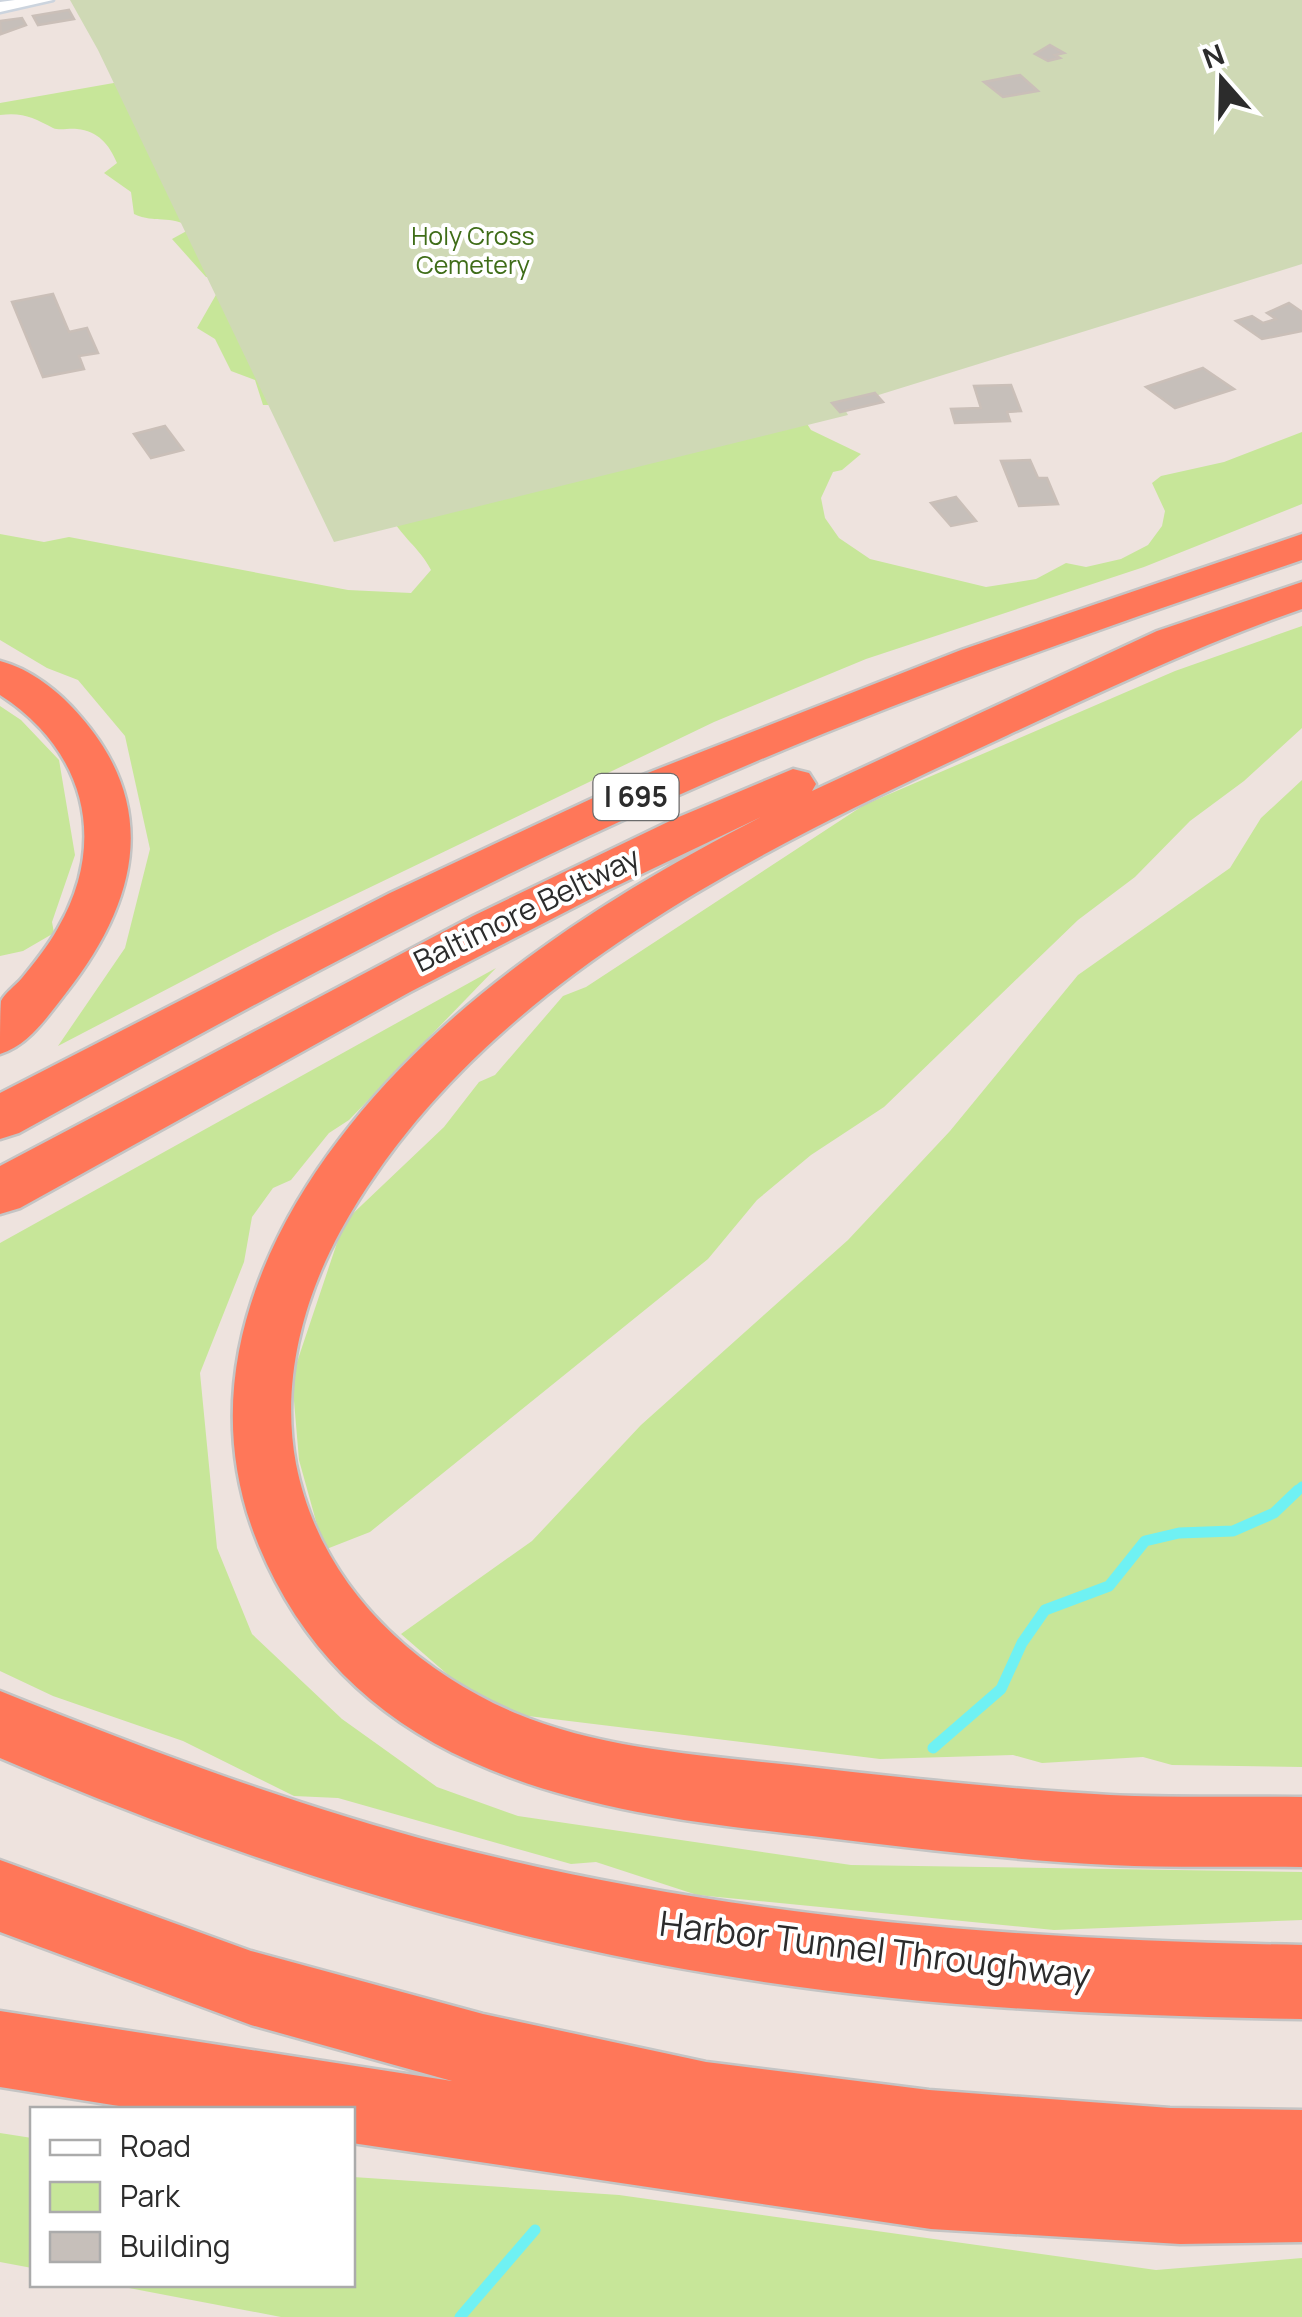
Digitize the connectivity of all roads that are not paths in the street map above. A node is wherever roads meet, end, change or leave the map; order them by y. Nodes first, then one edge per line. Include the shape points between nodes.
1 (46, 0) edge
2 (0, 7) edge
3 (1302, 525) edge
4 (1302, 546) edge
5 (1302, 595) edge
6 (1206, 628) junction
7 (1009, 647) junction
8 (5, 679) edge
9 (0, 1035) edge
10 (0, 1118) edge
11 (0, 1192) edge
12 (0, 1724) edge
13 (1302, 1832) edge
14 (0, 1896) edge
15 (1302, 1982) edge
16 (0, 2049) edge
17 (1302, 2149) edge
18 (1302, 2202) edge

1 - 2 street
3 - 7 highway
4 - 7 highway, Baltimore Beltway / I 695
5 - 6 highway, Baltimore Beltway / I 695
6 - 11 highway, Baltimore Beltway / I 695 via 994,703 694,827 509,916
6 - 13 highway via 892,770 750,844 503,1004 449,1052 364,1150 326,1206 266,1344 262,1452 274,1502 334,1620 438,1707 499,1740 588,1767 722,1792 1115,1830
7 - 10 highway, Baltimore Beltway / I 695 via 796,728 465,875
8 - 9 highway via 73,730 90,758 103,792 108,858 73,946
12 - 15 highway, Harbor Tunnel Throughway via 97,1768 298,1838 520,1898 714,1938 1141,1980
14 - 17 highway via 252,1988 483,2052 706,2100 928,2129 1170,2147
16 - 18 highway via 931,2190 1180,2204

